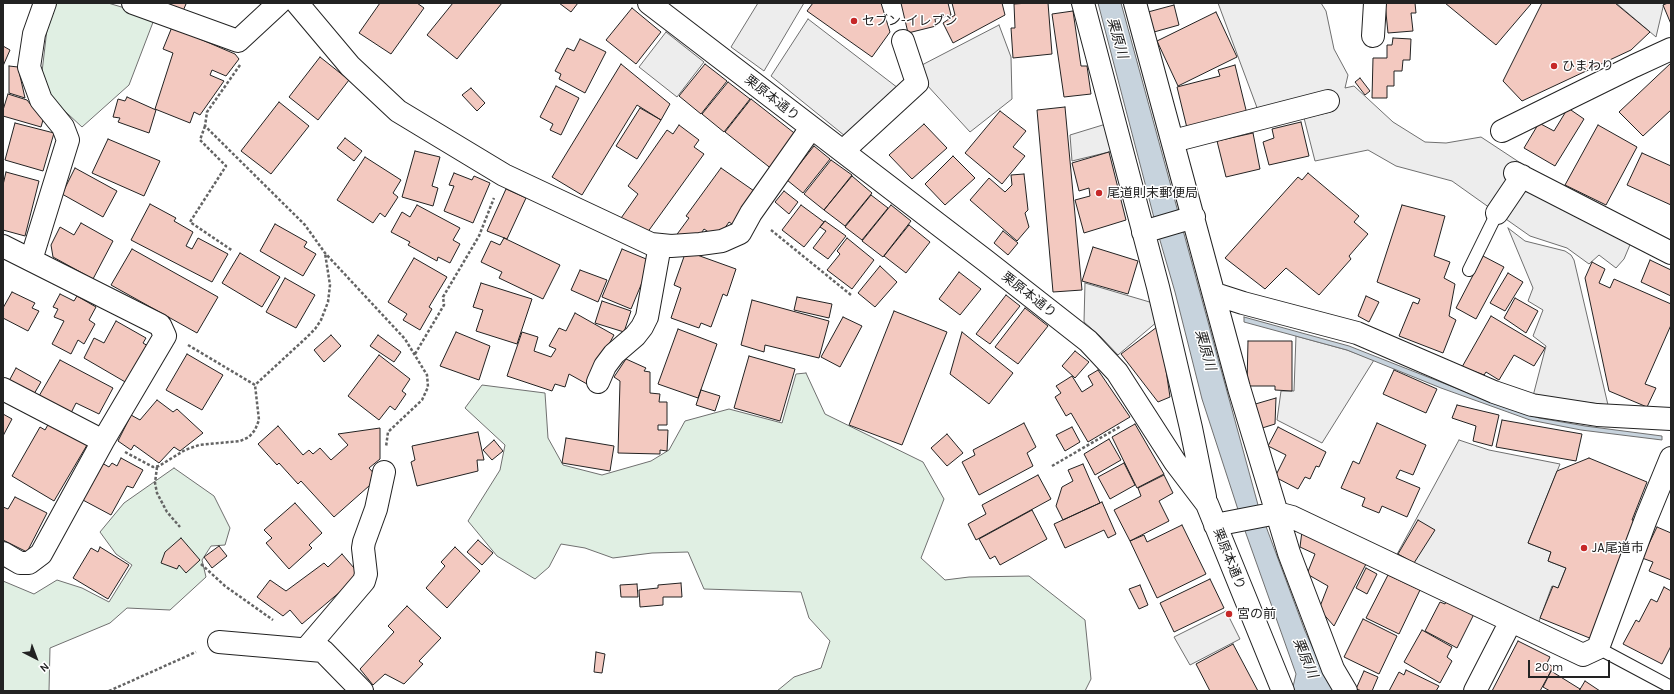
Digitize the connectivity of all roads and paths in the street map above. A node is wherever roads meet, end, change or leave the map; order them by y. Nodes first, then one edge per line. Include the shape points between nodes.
1 (45, 3) edge
2 (132, 3) edge
3 (279, 3) edge
4 (297, 3) edge
5 (649, 3) edge
6 (1083, 3) edge
7 (1135, 3) edge
8 (1375, 3) edge
9 (1373, 36) dead end
10 (238, 41) junction
11 (903, 41) dead end
12 (1671, 49) edge
13 (1328, 101) dead end
14 (204, 126) junction
15 (811, 128) junction
16 (1502, 131) dead end
17 (1173, 141) junction
18 (843, 152) junction
19 (504, 175) junction
20 (751, 213) junction
21 (1497, 213) joint
22 (1190, 218) junction
23 (1147, 231) junction
24 (660, 245) junction
25 (3, 246) edge
26 (233, 251) dead end
27 (325, 253) junction
28 (1671, 253) edge
29 (31, 260) junction
30 (1469, 270) dead end
31 (1215, 294) junction
32 (851, 296) dead end
33 (165, 336) junction
34 (415, 354) junction
35 (598, 382) dead end
36 (256, 385) junction
37 (3, 389) edge
38 (1144, 413) junction
39 (1671, 419) edge
40 (103, 441) junction
41 (1671, 458) edge
42 (157, 466) junction
43 (1052, 466) dead end
44 (384, 472) joint
45 (1666, 484) edge
46 (1206, 504) junction
47 (1272, 514) junction
48 (1215, 525) junction
49 (180, 527) dead end
50 (3, 553) edge
51 (202, 564) dead end
52 (1511, 621) junction
53 (219, 642) joint
54 (1598, 648) junction
55 (306, 649) junction
56 (1671, 688) edge
57 (1280, 689) edge
58 (109, 691) edge
59 (362, 691) edge
60 (1346, 691) edge
61 (1475, 691) edge

1 - 29 street via 34,34 29,67 41,100 63,127 68,140
2 - 10 street
3 - 10 street
4 - 19 street via 350,66 398,111
5 - 15 street, 栗原本通り
6 - 23 street
7 - 17 street
8 - 9 street
10 - 14 path via 243,60 207,112
11 - 18 street via 917,83
12 - 16 street
13 - 17 street
14 - 26 path via 200,140 226,166 190,222
14 - 27 path via 305,225
15 - 18 street, 栗原本通り
15 - 20 street
17 - 22 street
18 - 38 street, 栗原本通り via 1088,341 1117,372
19 - 24 street via 621,231 651,244
19 - 34 path via 479,236 443,298 444,305
20 - 24 street via 740,233 722,241
20 - 32 path
21 - 28 street via 1518,175
21 - 30 lane
22 - 23 street
22 - 31 street
23 - 46 street
24 - 35 street via 647,317 635,336 614,354
25 - 29 street
27 - 34 path via 406,339
27 - 36 path via 330,285 328,302 321,320 306,338
29 - 33 street via 160,325
31 - 39 street via 1357,334 1494,392 1532,404 1597,415
31 - 47 street
33 - 36 path via 170,335
33 - 40 street
34 - 44 path via 426,375 428,387 422,400 388,432
36 - 42 path via 259,420 249,437 240,441 199,445
37 - 40 street
38 - 43 path
38 - 46 street, 栗原本通り
40 - 42 path via 145,464
40 - 50 street via 41,554 29,563 20,563
41 - 45 street
42 - 49 path via 156,493
44 - 55 street via 376,509 364,542 364,581
45 - 54 street
46 - 48 street, 栗原本通り
47 - 48 street
47 - 52 street via 1292,517
47 - 60 street via 1333,669
48 - 57 street, 栗原本通り
51 - 55 path
52 - 54 street via 1583,655
52 - 61 street
53 - 55 street
53 - 58 path
54 - 56 lane
55 - 59 street via 323,651

